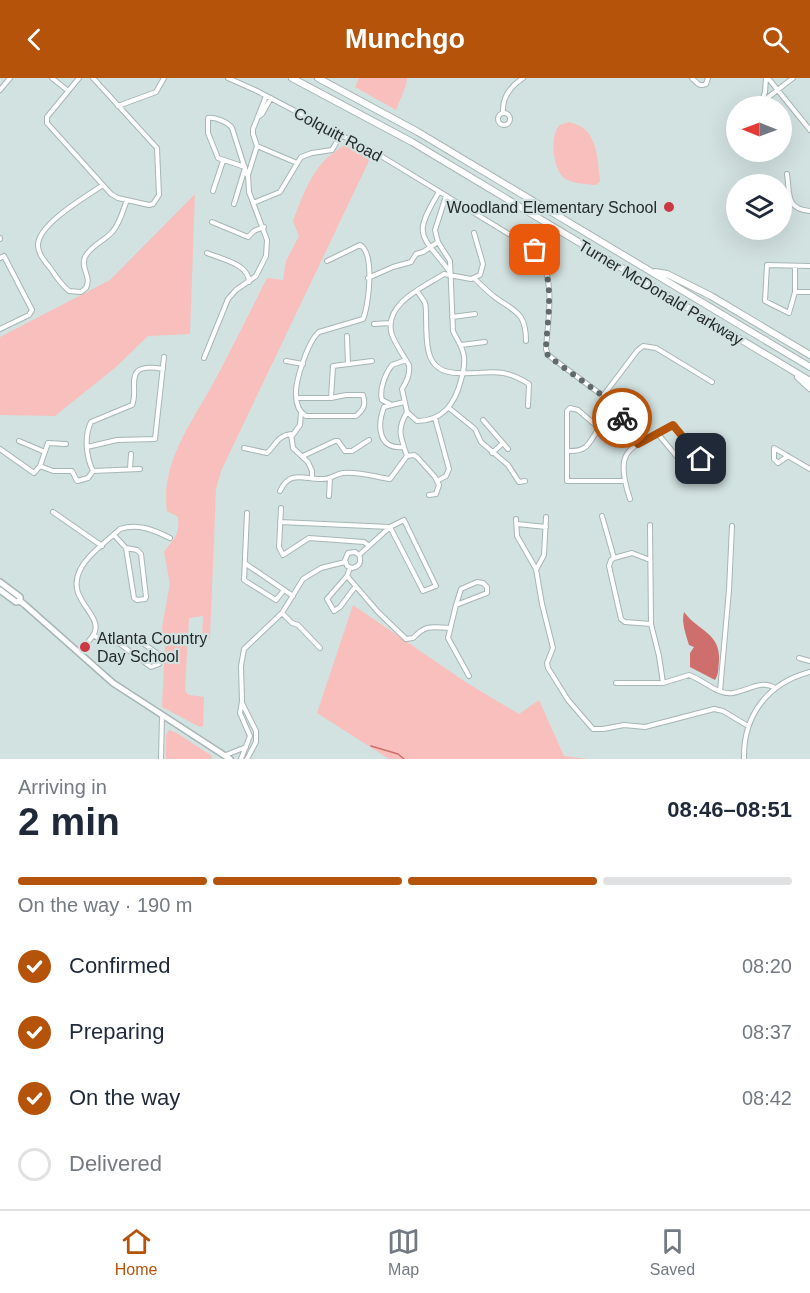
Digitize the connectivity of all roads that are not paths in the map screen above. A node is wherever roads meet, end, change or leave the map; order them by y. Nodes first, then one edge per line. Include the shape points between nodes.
1 (9, 78) edge
2 (52, 78) edge
3 (79, 78) edge
4 (93, 78) edge
5 (164, 78) edge
6 (228, 78) edge
7 (292, 78) edge
8 (318, 78) edge
9 (523, 78) edge
10 (692, 78) edge
11 (708, 78) edge
12 (767, 78) edge
13 (793, 78) edge
14 (0, 90) edge
15 (67, 90) junction
16 (778, 90) junction
17 (764, 96) edge
18 (770, 96) edge
19 (268, 97) junction
20 (118, 106) junction
21 (503, 112) dead end
22 (810, 130) edge
23 (341, 135) junction
24 (257, 146) junction
25 (222, 161) junction
26 (297, 163) junction
27 (245, 167) junction
28 (248, 175) junction
29 (103, 185) junction
30 (213, 191) dead end
31 (439, 192) junction
32 (446, 196) junction
33 (127, 200) junction
34 (792, 202) edge
35 (253, 203) junction
36 (234, 204) dead end
37 (810, 211) edge
38 (212, 222) dead end
39 (264, 227) junction
40 (474, 233) dead end
41 (438, 242) junction
42 (429, 248) junction
43 (207, 253) dead end
44 (0, 258) edge
45 (327, 261) dead end
46 (795, 266) junction
47 (810, 266) edge
48 (649, 271) junction
49 (450, 273) junction
50 (368, 278) junction
51 (475, 279) junction
52 (249, 282) junction
53 (417, 291) junction
54 (795, 292) junction
55 (810, 292) edge
56 (474, 314) dead end
57 (452, 317) junction
58 (392, 323) junction
59 (374, 324) dead end
60 (0, 329) edge
61 (347, 336) dead end
62 (526, 341) dead end
63 (485, 342) dead end
64 (461, 345) junction
65 (810, 356) edge
66 (164, 357) dead end
67 (204, 358) dead end
68 (406, 360) junction
69 (286, 361) dead end
70 (372, 361) dead end
71 (303, 364) junction
72 (348, 364) junction
73 (810, 367) edge
74 (162, 369) junction
75 (791, 370) junction
76 (462, 374) junction
77 (810, 381) edge
78 (712, 382) dead end
79 (810, 388) edge
80 (603, 396) junction
81 (296, 398) junction
82 (330, 398) junction
83 (404, 402) junction
84 (391, 404) junction
85 (528, 406) dead end
86 (449, 408) junction
87 (300, 412) junction
88 (407, 412) junction
89 (435, 418) junction
90 (483, 420) dead end
91 (658, 434) junction
92 (292, 436) junction
93 (369, 440) dead end
94 (19, 441) dead end
95 (502, 443) junction
96 (66, 444) dead end
97 (638, 444) junction
98 (87, 447) junction
99 (404, 447) junction
100 (244, 448) dead end
101 (0, 449) edge
102 (508, 449) dead end
103 (567, 451) junction
104 (45, 452) junction
105 (492, 453) junction
106 (719, 453) dead end
107 (130, 454) dead end
108 (303, 456) junction
109 (406, 456) junction
110 (788, 456) dead end
111 (701, 459) junction
112 (40, 466) junction
113 (130, 469) junction
114 (140, 469) dead end
115 (810, 470) edge
116 (93, 471) junction
117 (312, 478) junction
118 (330, 478) junction
119 (437, 481) junction
120 (525, 481) dead end
121 (624, 481) junction
122 (280, 491) dead end
123 (429, 495) dead end
124 (329, 496) dead end
125 (630, 499) dead end
126 (281, 508) dead end
127 (53, 512) dead end
128 (247, 513) dead end
129 (602, 516) dead end
130 (546, 517) dead end
131 (280, 522) junction
132 (651, 525) dead end
133 (732, 526) dead end
134 (390, 527) junction
135 (546, 527) junction
136 (114, 535) junction
137 (170, 538) dead end
138 (368, 545) junction
139 (102, 546) junction
140 (126, 548) junction
141 (359, 555) junction
142 (614, 558) junction
143 (650, 560) junction
144 (345, 562) junction
145 (246, 564) junction
146 (350, 568) junction
147 (536, 569) junction
148 (347, 576) junction
149 (0, 582) edge
150 (356, 586) junction
151 (0, 590) edge
152 (284, 590) junction
153 (293, 596) junction
154 (20, 601) junction
155 (456, 605) junction
156 (282, 613) junction
157 (651, 624) junction
158 (450, 628) junction
159 (93, 635) junction
160 (120, 644) junction
161 (320, 648) dead end
162 (77, 652) junction
163 (799, 658) dead end
164 (810, 661) edge
165 (810, 672) edge
166 (469, 676) dead end
167 (616, 683) dead end
168 (663, 683) junction
169 (775, 688) junction
170 (720, 691) junction
171 (242, 703) junction
172 (162, 715) junction
173 (748, 726) junction
174 (247, 747) junction
175 (251, 752) junction
176 (227, 757) edge
177 (161, 759) edge
178 (241, 759) edge
179 (247, 759) edge
180 (252, 759) edge
181 (744, 759) edge

1 - 14 street
2 - 15 street
3 - 15 street
4 - 20 street
5 - 20 street via 156,92
6 - 19 street, Colquitt Road
7 - 75 highway, Turner McDonald Parkway via 438,158
8 - 48 highway, Turner McDonald Parkway via 418,132
9 - 21 street via 509,91
10 - 11 street via 702,86
12 - 16 street
12 - 17 street
13 - 16 street
15 - 29 street via 47,117 47,123
16 - 18 street
16 - 22 street
19 - 23 street, Colquitt Road
19 - 24 street via 258,112 252,134
20 - 33 street via 159,154 157,201 149,205
23 - 26 street via 328,152 307,154
23 - 31 street, Colquitt Road
24 - 26 street
24 - 28 street
25 - 27 street
25 - 27 street via 208,133 208,118 230,125
25 - 30 street
26 - 35 street via 280,192
27 - 28 street
27 - 36 street
28 - 35 street
29 - 33 street via 118,198
29 - 33 street via 60,215 38,240 43,260 69,291 81,292 86,288 84,260 90,250 114,231
31 - 32 street, Colquitt Road
31 - 42 street via 423,223
32 - 41 street via 435,225
32 - 80 street, Colquitt Road via 528,244 541,257 549,287 548,356
34 - 37 street
35 - 39 street
38 - 39 street via 248,237
39 - 52 street via 266,256
40 - 51 street via 483,264
41 - 42 street
41 - 49 street via 448,255
42 - 49 street
42 - 50 street via 416,254 411,262
43 - 52 street via 244,269
44 - 60 street via 4,256 32,310
45 - 50 street via 361,245 368,254
46 - 47 street
46 - 54 street
46 - 54 street via 766,265 765,301 789,313
48 - 65 highway via 687,283
48 - 73 highway, Turner McDonald Parkway
49 - 51 street
49 - 53 street
49 - 57 street
50 - 71 street via 363,319 319,332 313,337
51 - 62 street via 521,316 526,325
52 - 67 street via 228,299
53 - 58 street via 398,305
53 - 76 street via 425,303 430,357 447,373
54 - 55 street
56 - 57 street
57 - 64 street via 453,331
58 - 59 street
58 - 68 street via 392,334
61 - 72 street
63 - 64 street
64 - 76 street
66 - 74 street
68 - 83 street via 409,378 402,389
68 - 84 street via 392,365 386,375 381,398
69 - 71 street
70 - 72 street
71 - 81 street
72 - 82 street via 333,366
74 - 98 street via 138,372 133,381 135,401 91,422
74 - 98 street via 155,439 117,440
75 - 77 highway, Turner McDonald Parkway
75 - 79 highway
76 - 85 street via 493,370 518,377 529,384
76 - 86 street via 457,397
78 - 80 street via 656,348 643,346
80 - 97 street
81 - 82 street
81 - 87 street
82 - 87 street via 363,395 365,402 356,416 306,416
83 - 84 street
83 - 88 street
84 - 99 street via 382,410 383,442
86 - 89 street
86 - 105 street via 475,429
87 - 92 street via 300,424
88 - 89 street via 417,422
88 - 99 street via 399,432
89 - 119 street via 449,469
90 - 95 street
91 - 97 street
91 - 111 street via 673,425
91 - 111 street via 688,470
92 - 100 street via 284,435 275,441 267,453
92 - 108 street via 293,448
93 - 108 street via 352,451 345,451 335,441
94 - 104 street
95 - 102 street
95 - 105 street
96 - 104 street via 48,444
97 - 121 street via 625,455
98 - 116 street
99 - 109 street
101 - 112 street via 34,473
103 - 103 street via 567,411 570,408 599,428 584,450
103 - 121 street via 567,481
104 - 112 street
105 - 120 street via 508,465 519,482
106 - 111 street
107 - 113 street
108 - 117 street
109 - 118 street via 390,479 341,472
109 - 119 street via 417,457
110 - 115 street
112 - 116 street via 73,472 77,481 88,478
113 - 114 street
113 - 116 street
117 - 118 street
117 - 122 street via 288,480
118 - 124 street
119 - 123 street via 436,494
121 - 125 street
126 - 131 street
127 - 139 street
128 - 145 street
129 - 142 street
130 - 135 street
131 - 134 street
131 - 138 street via 279,547 283,555 309,538
132 - 143 street
133 - 170 street
134 - 134 street via 404,520 436,585 423,591
134 - 138 street
135 - 147 street via 544,555
135 - 147 street via 517,521 517,536
136 - 137 street via 120,529 141,527
136 - 139 street
136 - 140 street
138 - 141 street
139 - 159 street via 78,574 81,603 94,616
140 - 140 street via 134,598 141,600 146,597 141,554
141 - 144 street via 348,553
141 - 146 street via 358,566
142 - 143 street via 632,553
142 - 157 street via 609,566 621,619
143 - 157 street
144 - 146 street
144 - 153 street via 321,568 303,579
145 - 152 street
145 - 152 street via 244,579 276,600
146 - 148 street
147 - 173 street via 553,648 548,668 593,729 645,727 714,709
148 - 150 street
148 - 150 street via 327,599 334,611
149 - 154 main road
150 - 158 street via 406,639 428,626
151 - 154 main road
152 - 153 street
153 - 156 street
154 - 162 main road
155 - 155 street via 462,589 477,582 487,587 487,593
155 - 158 street
156 - 161 street
156 - 171 street via 241,655
157 - 168 street
158 - 166 street via 448,638
159 - 160 street
159 - 162 street
160 - 160 street via 148,665 159,664 158,654 133,636
162 - 172 main road via 113,683
163 - 164 street
165 - 169 street
167 - 168 street
168 - 170 street via 689,675
169 - 170 street via 765,684 735,693
169 - 173 street via 758,705
171 - 174 street via 241,717 249,736
171 - 175 street via 256,731
172 - 176 main road
172 - 177 street
173 - 181 street
174 - 176 street
174 - 178 street
175 - 179 street
175 - 180 street

